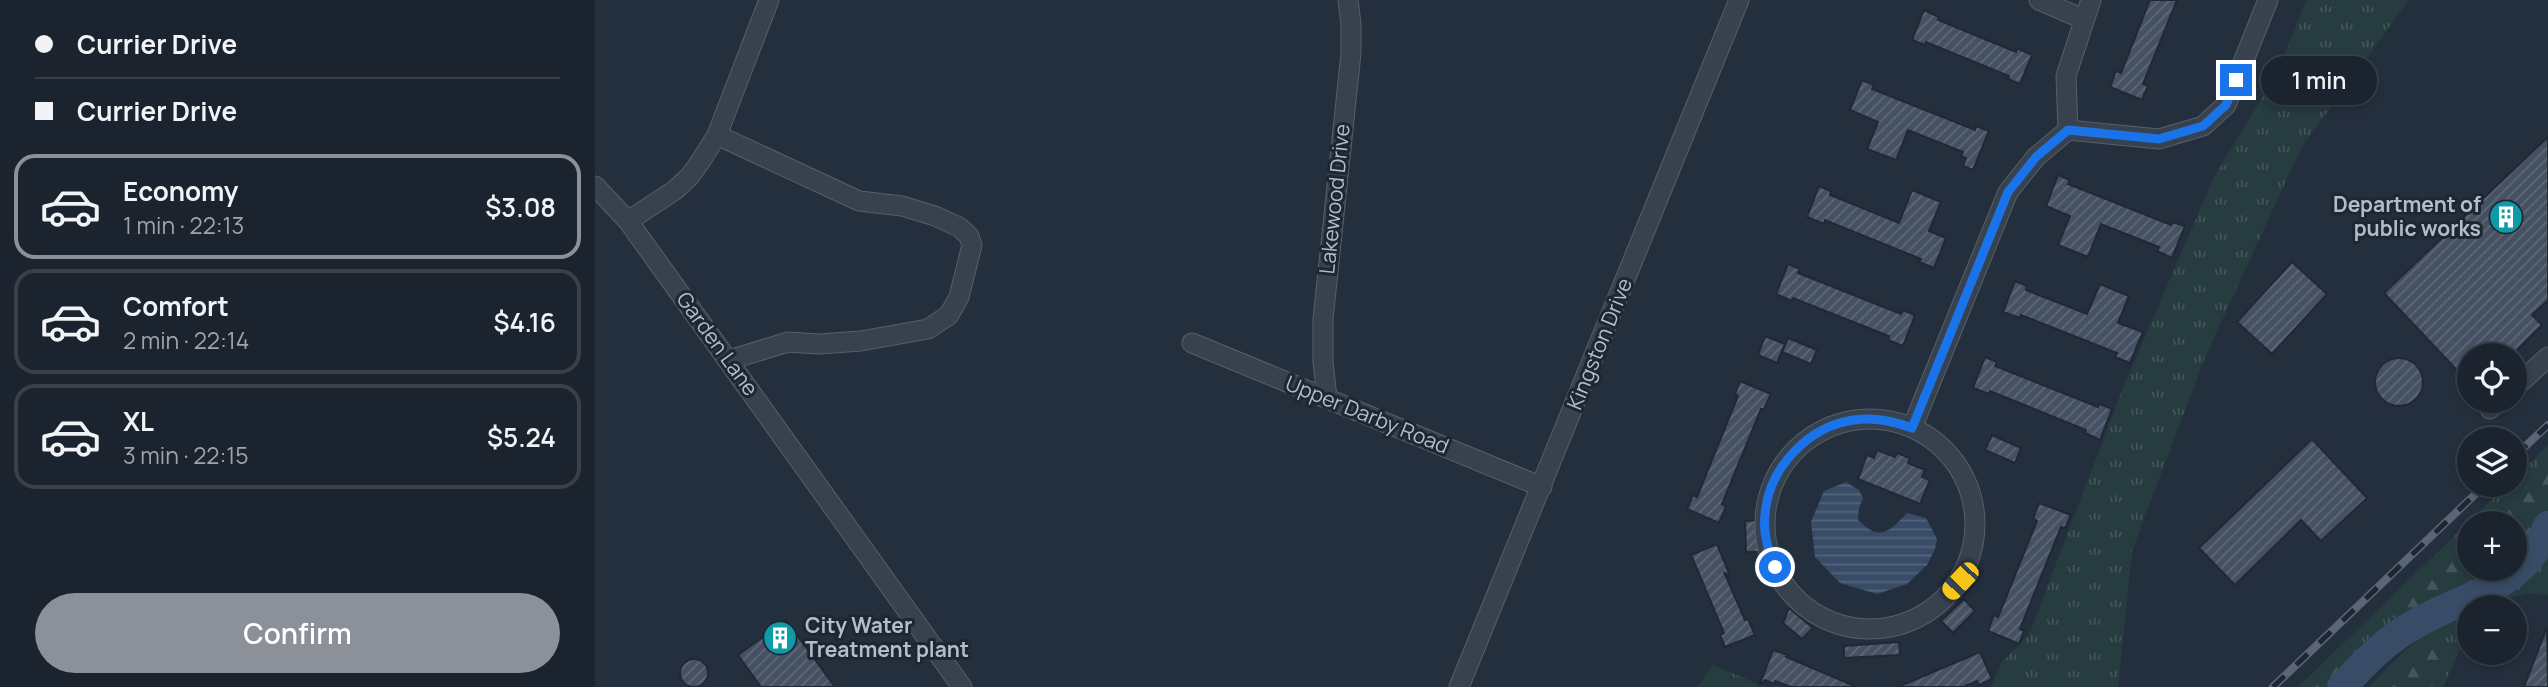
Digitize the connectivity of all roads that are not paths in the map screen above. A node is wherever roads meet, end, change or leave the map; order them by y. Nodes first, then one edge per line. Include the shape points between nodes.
1 (769, 0) edge
2 (1348, 0) edge
3 (1739, 0) edge
4 (2039, 0) edge
5 (2091, 0) edge
6 (2268, 0) edge
7 (2083, 19) junction
8 (2068, 130) junction
9 (717, 135) junction
10 (595, 186) edge
11 (628, 221) junction
12 (1192, 343) dead end
13 (2548, 357) edge
14 (729, 360) junction
15 (2527, 376) edge
16 (1327, 398) junction
17 (1912, 428) junction
18 (1542, 487) junction
19 (962, 687) edge
20 (1459, 687) edge

1 - 9 street
2 - 16 street, Lakewood Drive via 1350,53 1323,319
3 - 18 street, Kingston Drive
4 - 7 street
5 - 7 street
6 - 8 street via 2226,105 2203,126 2159,139
7 - 8 street via 2066,76
8 - 17 street via 2036,157 2008,192
9 - 11 street via 690,176
9 - 14 street via 859,201 935,216 959,227 972,245 959,297 949,315 928,328 861,341 788,342
10 - 11 street, Garden Lane
11 - 14 street, Garden Lane
12 - 16 street, Upper Darby Road
13 - 15 street
14 - 19 street, Garden Lane
16 - 18 street, Upper Darby Road
17 - 17 street via 1888,420 1853,420 1820,431 1792,452 1773,481 1765,515 1767,550 1781,582 1805,607 1836,624 1871,630 1905,624 1926,613 1960,581 1973,549 1976,515 1967,481 1948,452
18 - 20 street, Kingston Drive

